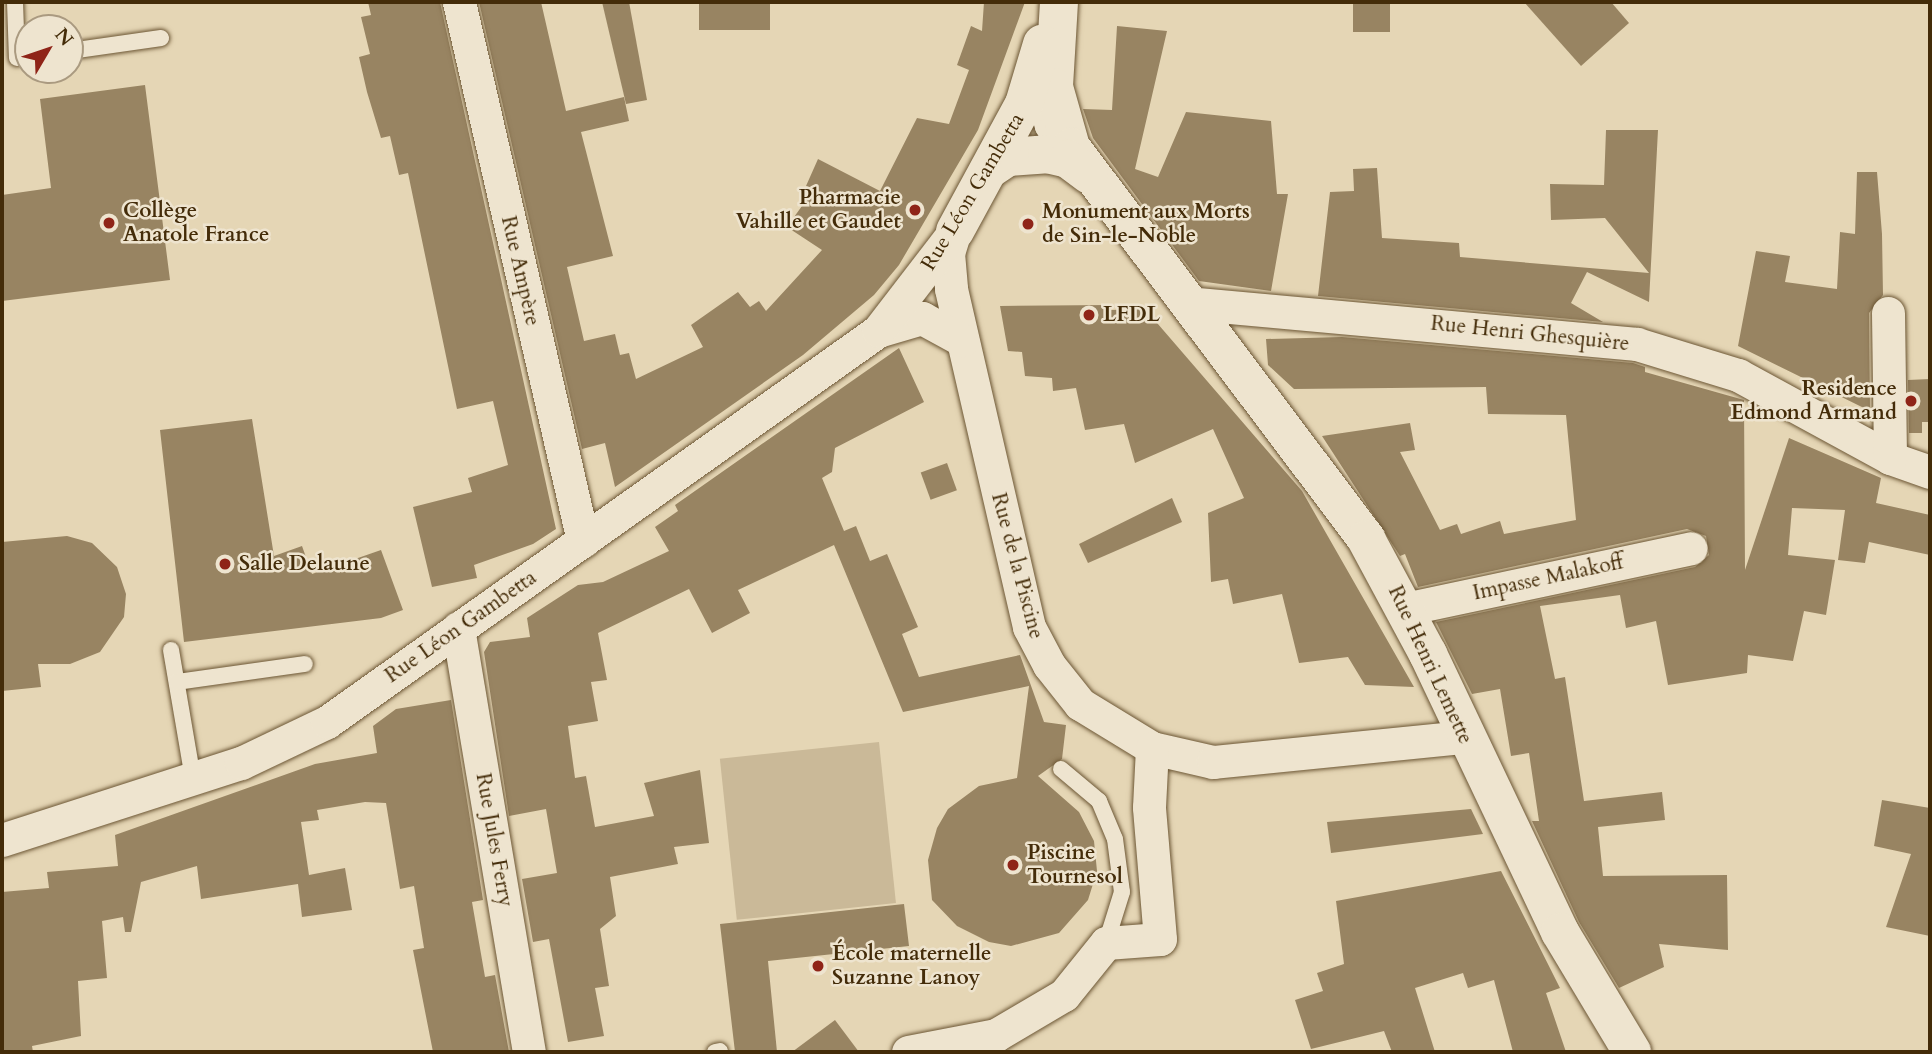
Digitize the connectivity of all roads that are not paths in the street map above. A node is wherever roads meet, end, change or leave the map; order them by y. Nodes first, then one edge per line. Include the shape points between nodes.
1 (458, 2) edge
2 (1045, 2) edge
3 (1059, 2) edge
4 (161, 38) dead end
5 (84, 49) edge
6 (1034, 81) junction
7 (1075, 166) junction
8 (990, 169) junction
9 (955, 231) junction
10 (1186, 303) junction
11 (1888, 313) dead end
12 (878, 331) junction
13 (962, 340) junction
14 (1890, 458) junction
15 (1930, 472) edge
16 (583, 541) junction
17 (1691, 548) dead end
18 (1405, 609) junction
19 (457, 628) junction
20 (171, 650) dead end
21 (305, 664) dead end
22 (177, 682) junction
23 (1463, 737) junction
24 (1152, 748) junction
25 (1060, 769) dead end
26 (193, 779) junction
27 (2, 840) edge
28 (1106, 943) junction
29 (720, 1051) edge
30 (529, 1052) edge
31 (715, 1052) edge
32 (908, 1052) edge
33 (1632, 1052) edge

1 - 16 street, Rue Ampère
2 - 6 street, Rue Léon Gambetta
3 - 7 street, Rue Henri Lemette via 1057,110
4 - 5 lane
6 - 7 lane via 1039,118
6 - 8 street, Rue Léon Gambetta
7 - 8 street via 1018,155
7 - 10 street, Rue Henri Lemette
7 - 23 lane via 1331,506
8 - 9 street, Rue Léon Gambetta
9 - 12 street, Rue Léon Gambetta
9 - 13 street, Rue de la Piscine via 948,268
10 - 14 street, Rue Henri Ghesquière via 1637,344 1738,376
10 - 18 street, Rue Henri Lemette via 1322,475
11 - 14 street
12 - 13 street, Rue Léon Gambetta via 922,318
12 - 16 street, Rue Léon Gambetta
13 - 24 street, Rue de la Piscine via 1038,646 1080,704
14 - 15 street, Rue Henri Ghesquière
16 - 19 street, Rue Léon Gambetta
17 - 18 street, Impasse Malakoff
18 - 23 street, Rue Henri Lemette
19 - 26 street, Rue Léon Gambetta via 308,734
19 - 30 street, Rue Jules Ferry
20 - 22 lane
21 - 22 lane
22 - 26 lane
23 - 24 street, Rue de la Piscine via 1235,762 1192,760
23 - 33 street, Rue Henri Lemette via 1560,932
24 - 28 street via 1149,807 1160,939
25 - 28 lane via 1099,801 1115,839 1122,892
26 - 27 street, Rue Léon Gambetta
28 - 32 street via 1080,979 1033,1017 978,1041
29 - 31 lane

